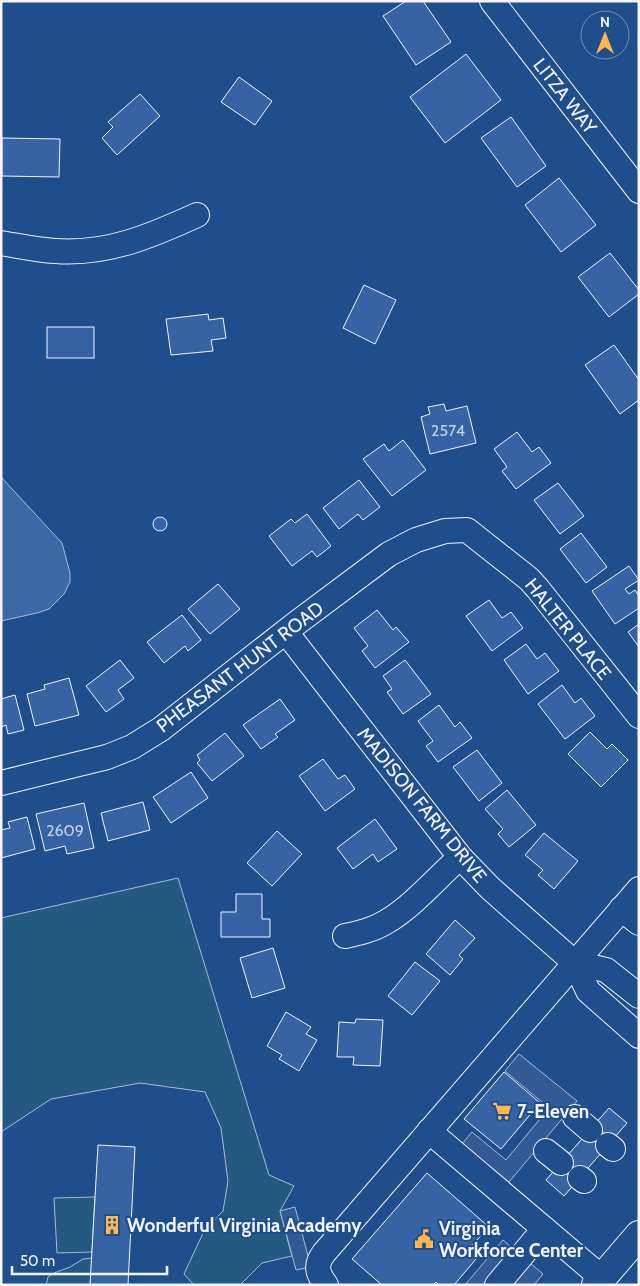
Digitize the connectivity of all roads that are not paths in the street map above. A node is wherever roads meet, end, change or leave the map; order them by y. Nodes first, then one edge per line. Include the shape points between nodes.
1 (492, 1) edge
2 (639, 192) edge
3 (197, 215) dead end
4 (1, 244) edge
5 (467, 530) joint
6 (286, 632) junction
7 (639, 716) edge
8 (1, 783) edge
9 (460, 856) junction
10 (639, 889) edge
11 (630, 916) edge
12 (345, 936) dead end
13 (574, 963) junction
14 (639, 996) edge
15 (639, 1036) edge
16 (429, 1131) junction
17 (544, 1229) junction
18 (639, 1235) edge
19 (599, 1281) edge
20 (326, 1285) edge
21 (497, 1285) edge

1 - 2 street, LITZA WAY
3 - 4 street via 151,236 91,250 56,251
5 - 6 street, PHEASANT HUNT ROAD via 445,531 416,540 390,554
5 - 7 street, HALTER PLACE via 529,579
6 - 8 street, PHEASANT HUNT ROAD via 161,729 132,747 107,757
6 - 9 street, MADISON FARM DRIVE
9 - 12 street via 385,923
9 - 13 street, MADISON FARM DRIVE via 490,888
10 - 11 street
11 - 13 street
13 - 14 street, MADISON FARM DRIVE via 606,970
13 - 15 street, MADISON FARM DRIVE via 588,991
13 - 16 street
16 - 17 street
16 - 20 street via 320,1258 317,1269
17 - 19 street
17 - 21 street
18 - 19 main road

